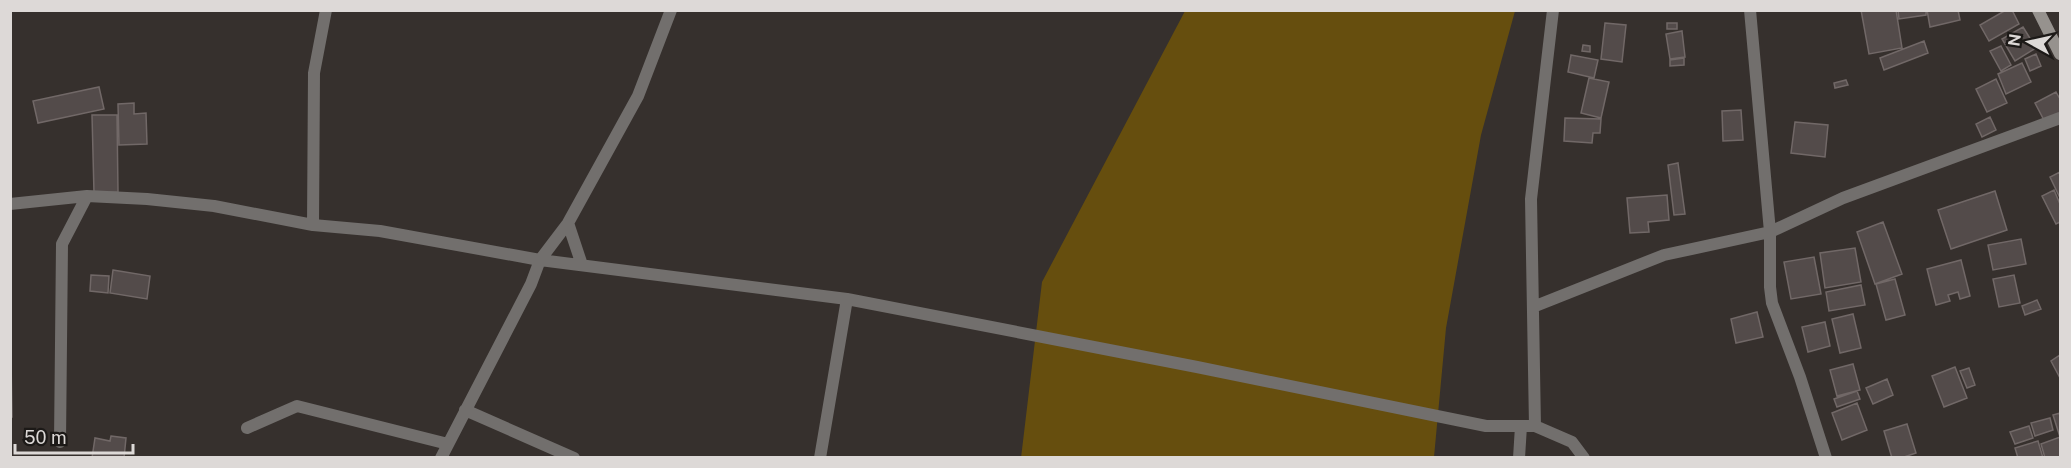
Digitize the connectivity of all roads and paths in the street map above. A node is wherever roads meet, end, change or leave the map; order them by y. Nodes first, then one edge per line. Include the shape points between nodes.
1 (326, 10) edge
2 (671, 10) edge
3 (1552, 10) edge
4 (1750, 10) edge
5 (2038, 10) edge
6 (2061, 54) edge
7 (2061, 118) edge
8 (87, 196) junction
9 (10, 204) edge
10 (568, 223) junction
11 (313, 225) junction
12 (1770, 232) junction
13 (540, 260) junction
14 (582, 265) junction
15 (847, 299) junction
16 (1533, 307) junction
17 (465, 410) junction
18 (1521, 426) junction
19 (1535, 426) junction
20 (247, 428) dead end
21 (60, 442) dead end
22 (448, 444) junction
23 (441, 458) edge
24 (574, 458) edge
25 (820, 458) edge
26 (1518, 458) edge
27 (1584, 458) edge
28 (1826, 458) edge

1 - 11 street via 314,73
2 - 10 street via 638,96
3 - 16 street via 1531,199
4 - 12 street
5 - 6 street
7 - 12 street via 1843,198
8 - 9 street
8 - 11 street via 214,206
8 - 21 street via 62,244
10 - 13 street
10 - 14 street
11 - 13 street via 380,231
12 - 16 street via 1664,255
12 - 28 street via 1772,303
13 - 14 street
13 - 17 street
14 - 15 street
15 - 18 street via 1486,426
15 - 25 street
16 - 19 street
17 - 22 street
17 - 24 street
18 - 19 street
18 - 26 street
19 - 27 street via 1572,442
20 - 22 street via 297,406
22 - 23 street

